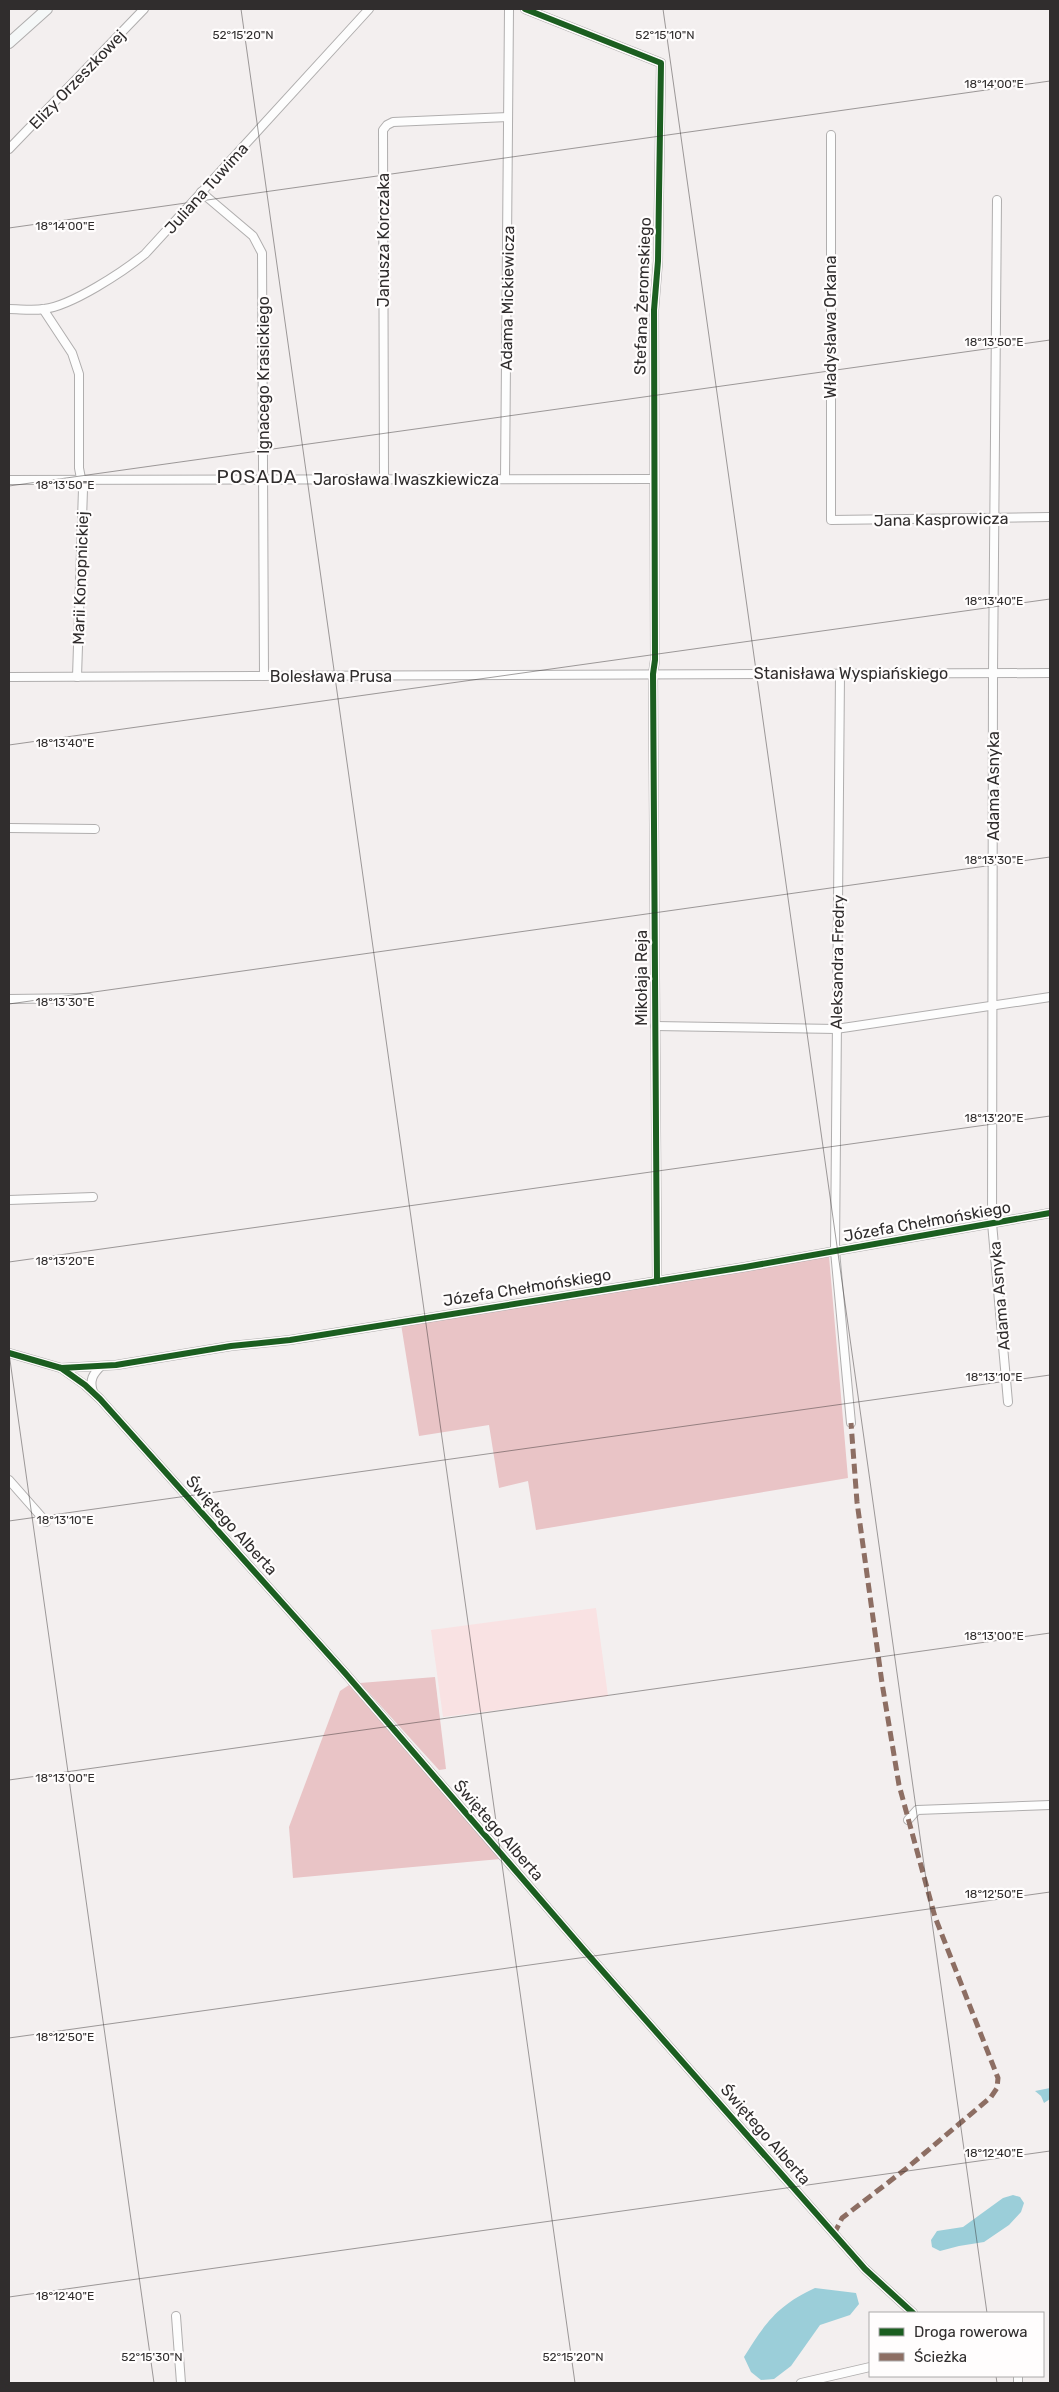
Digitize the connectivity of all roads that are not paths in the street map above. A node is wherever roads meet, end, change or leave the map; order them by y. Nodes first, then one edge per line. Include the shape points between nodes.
1 (47, 9) edge
2 (144, 9) edge
3 (369, 9) edge
4 (509, 9) edge
5 (525, 9) edge
6 (9, 43) edge
7 (508, 117) junction
8 (831, 134) dead end
9 (9, 149) edge
10 (201, 192) junction
11 (997, 200) dead end
12 (9, 309) edge
13 (43, 309) junction
14 (384, 478) junction
15 (654, 478) junction
16 (81, 479) junction
17 (264, 479) junction
18 (505, 479) junction
19 (9, 480) edge
20 (1050, 517) edge
21 (994, 518) junction
22 (831, 520) joint
23 (993, 672) junction
24 (1050, 673) edge
25 (652, 674) junction
26 (840, 674) junction
27 (264, 676) junction
28 (9, 677) edge
29 (77, 677) junction
30 (9, 828) edge
31 (94, 829) dead end
32 (1050, 997) edge
33 (89, 998) dead end
34 (9, 999) edge
35 (992, 1007) junction
36 (655, 1026) junction
37 (836, 1030) junction
38 (93, 1198) dead end
39 (9, 1200) edge
40 (1050, 1213) edge
41 (992, 1223) junction
42 (836, 1251) junction
43 (657, 1281) junction
44 (9, 1353) edge
45 (101, 1366) junction
46 (61, 1368) junction
47 (93, 1392) junction
48 (1008, 1402) dead end
49 (851, 1423) dead end
50 (9, 1480) edge
51 (46, 1522) dead end
52 (1050, 1805) edge
53 (908, 1820) dead end
54 (912, 2312) edge
55 (176, 2316) dead end
56 (869, 2367) edge
57 (181, 2383) edge
58 (802, 2383) edge

1 - 6 main road
2 - 9 street, Elizy Orzeszkowej
3 - 10 street, Juliana Tuwima
4 - 7 street, Adama Mickiewicza
5 - 15 street, Stefana Żeromskiego via 660,63
7 - 14 street, Janusza Korczaka via 394,122 383,130
7 - 18 street, Adama Mickiewicza
8 - 22 street, Władysława Orkana
10 - 13 street, Juliana Tuwima via 137,261 80,295
10 - 17 street, Ignacego Krasickiego via 254,236 262,253
11 - 21 street, Adama Asnyka
12 - 13 street, Juliana Tuwima
13 - 16 street, Marii Konopnickiej via 72,353 79,374
14 - 17 street, Jarosława Iwaszkiewicza
14 - 18 street, Jarosława Iwaszkiewicza
15 - 18 street, Jarosława Iwaszkiewicza
15 - 25 street, Stefana Żeromskiego via 655,660
16 - 17 street, Jarosława Iwaszkiewicza
16 - 19 street, Jarosława Iwaszkiewicza
16 - 29 street, Marii Konopnickiej
17 - 27 street, Ignacego Krasickiego
20 - 21 street, Jana Kasprowicza
21 - 22 street, Jana Kasprowicza
21 - 23 street, Adama Asnyka
23 - 24 street, Stanisława Wyspiańskiego
23 - 26 street, Stanisława Wyspiańskiego
23 - 35 street, Adama Asnyka
25 - 26 street, Stanisława Wyspiańskiego
25 - 27 street, Bolesława Prusa
25 - 36 street, Mikołaja Reja
26 - 37 street, Aleksandra Fredry
27 - 29 street, Bolesława Prusa
28 - 29 street, Bolesława Prusa
30 - 31 street
32 - 35 street
33 - 34 street
35 - 37 street
35 - 41 street, Adama Asnyka
36 - 37 street
36 - 43 street, Mikołaja Reja
37 - 42 street, Aleksandra Fredry
38 - 39 street
40 - 41 street, Józefa Chełmońskiego
41 - 42 street, Józefa Chełmońskiego
41 - 48 street, Adama Asnyka
42 - 43 street, Józefa Chełmońskiego
42 - 49 street, Aleksandra Fredry
43 - 45 street, Józefa Chełmońskiego via 290,1340
44 - 46 street, Józefa Chełmońskiego
45 - 46 street, Józefa Chełmońskiego
45 - 47 street via 92,1377 90,1385
46 - 47 street, Świętego Alberta
47 - 54 street, Świętego Alberta via 345,1673 865,2269
50 - 51 street
52 - 53 street via 916,1810
55 - 57 street
56 - 58 street

